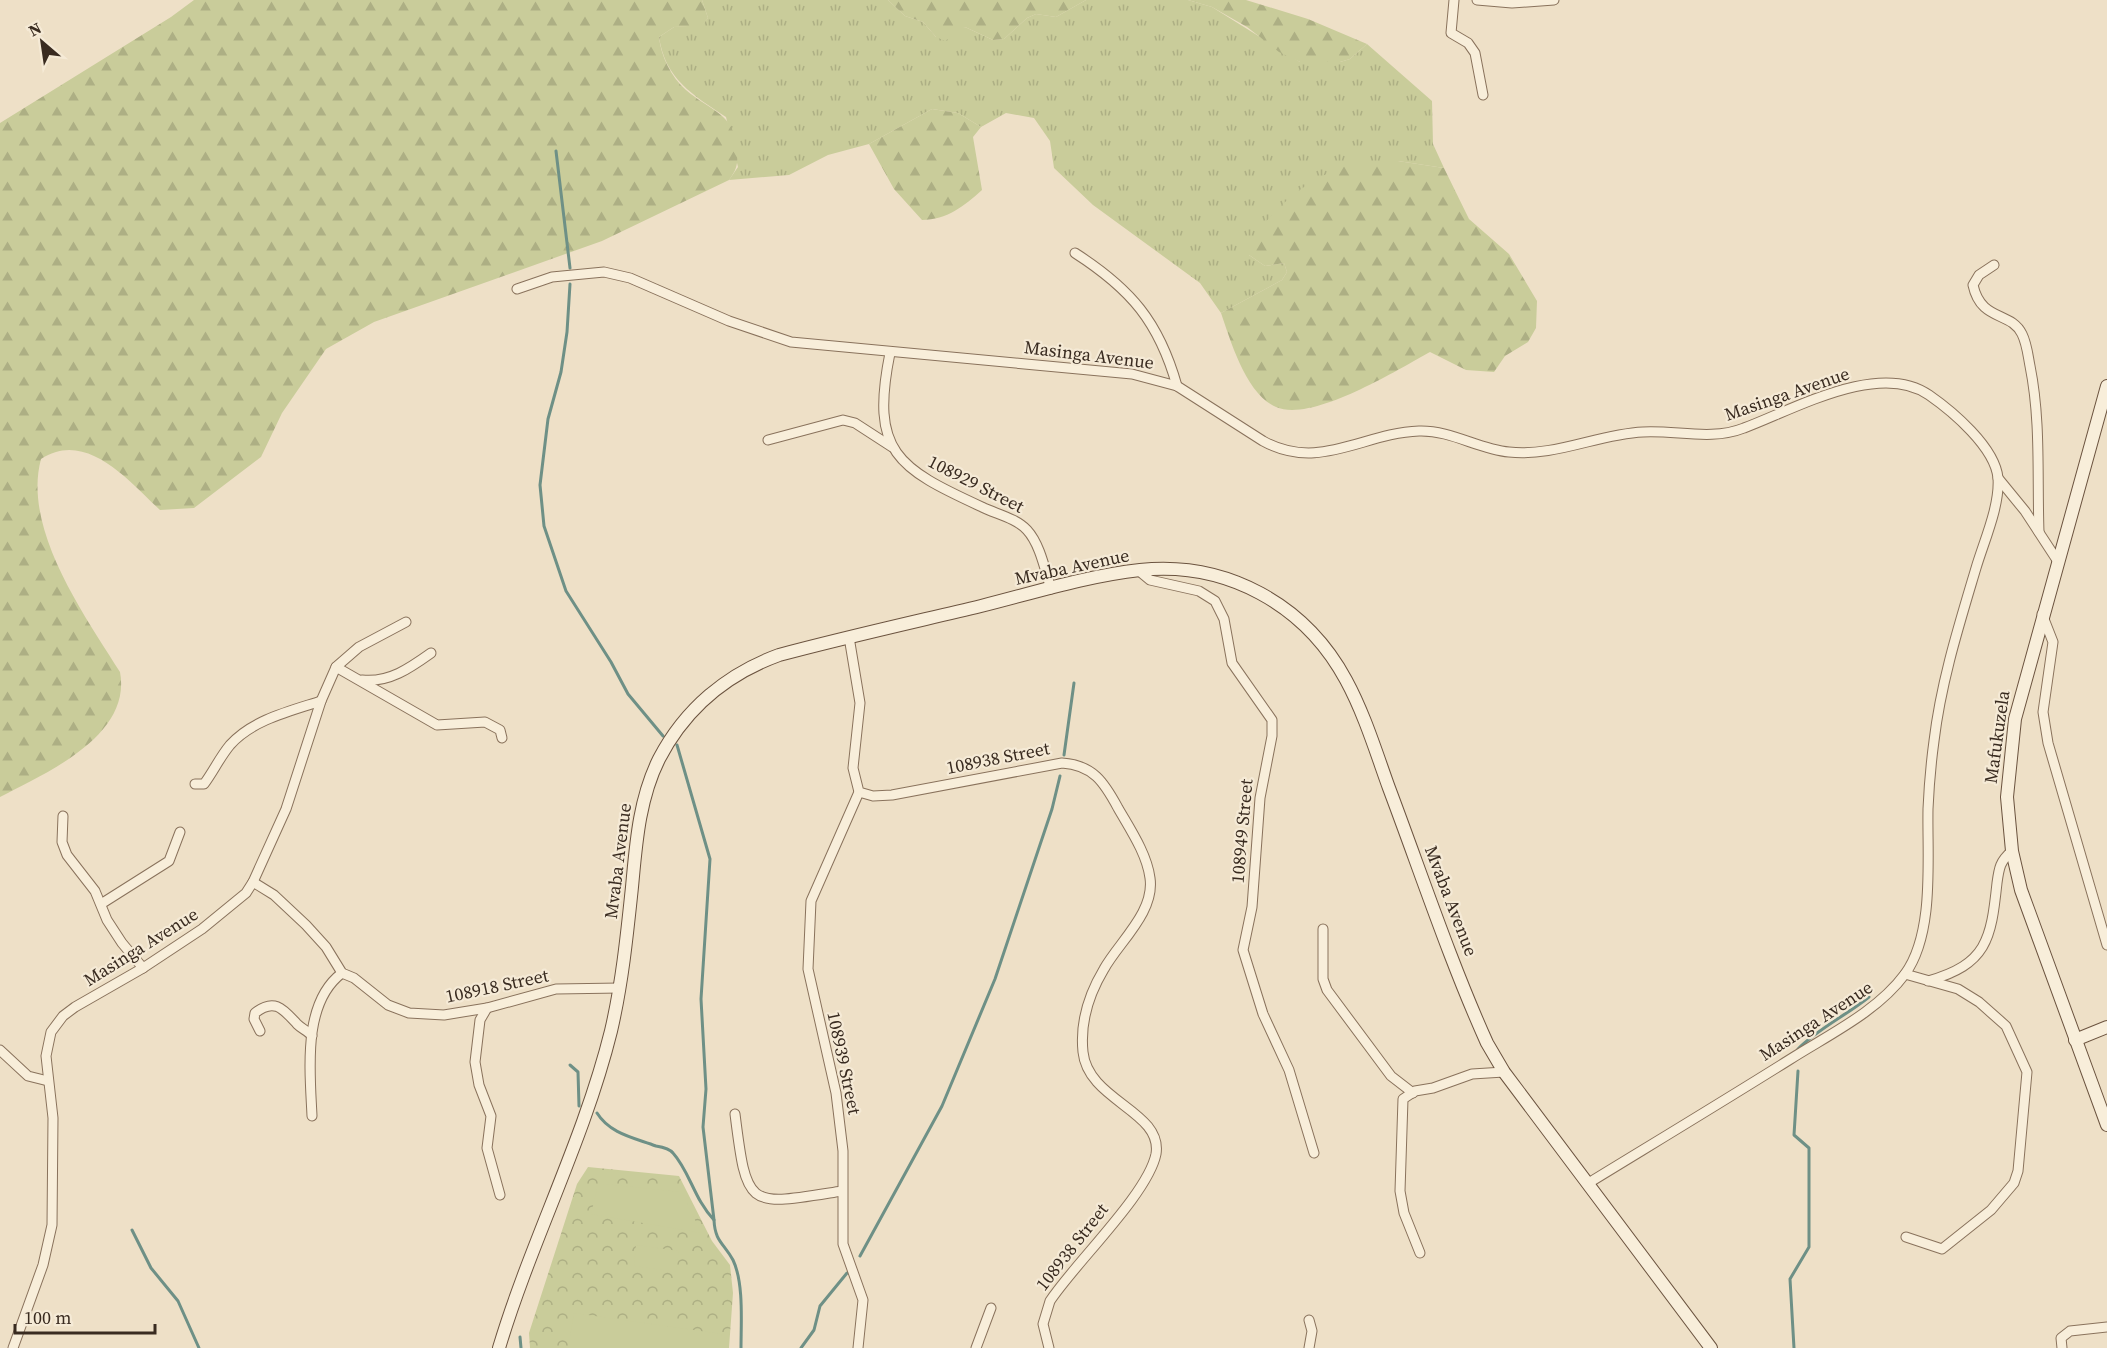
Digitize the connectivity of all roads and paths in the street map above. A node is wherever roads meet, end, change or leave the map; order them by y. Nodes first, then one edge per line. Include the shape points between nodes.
1 (1454, 0) edge
2 (1477, 0) edge
3 (1554, 0) edge
4 (1483, 95) dead end
5 (1075, 253) dead end
6 (1994, 265) dead end
7 (517, 289) dead end
8 (890, 353) junction
9 (1177, 386) junction
10 (2107, 386) edge
11 (2102, 419) edge
12 (768, 440) dead end
13 (892, 447) junction
14 (1998, 478) junction
15 (2039, 532) junction
16 (2057, 560) junction
17 (1138, 570) junction
18 (1051, 589) junction
19 (2042, 613) junction
20 (406, 622) dead end
21 (849, 637) junction
22 (431, 653) dead end
23 (336, 668) junction
24 (357, 679) junction
25 (321, 701) junction
26 (502, 738) dead end
27 (195, 784) dead end
28 (859, 792) junction
29 (63, 816) dead end
30 (180, 832) dead end
31 (2012, 851) junction
32 (253, 882) junction
33 (101, 904) junction
34 (1323, 929) dead end
35 (2107, 945) edge
36 (143, 968) junction
37 (342, 973) junction
38 (1905, 974) junction
39 (1928, 981) junction
40 (620, 988) junction
41 (487, 1008) junction
42 (2107, 1027) edge
43 (260, 1030) dead end
44 (312, 1036) junction
45 (2074, 1040) junction
46 (0, 1050) edge
47 (1504, 1072) junction
48 (48, 1081) junction
49 (1413, 1093) junction
50 (735, 1114) dead end
51 (312, 1116) dead end
52 (2107, 1125) edge
53 (1314, 1153) dead end
54 (1587, 1184) junction
55 (842, 1191) junction
56 (500, 1195) dead end
57 (1906, 1237) dead end
58 (1420, 1253) dead end
59 (991, 1308) dead end
60 (1309, 1320) dead end
61 (2107, 1327) edge
62 (13, 1348) edge
63 (499, 1348) edge
64 (858, 1348) edge
65 (976, 1348) edge
66 (1049, 1348) edge
67 (1309, 1348) edge
68 (1711, 1348) edge
69 (2062, 1348) edge

1 - 4 street via 1450,33 1475,52
2 - 3 street
5 - 9 street via 1144,311 1161,339
6 - 15 street via 1978,275 1972,285 1988,311 2015,323 2024,338 2036,390 2039,428
7 - 8 street, Masinga Avenue via 552,277 604,272 630,278 729,321 791,342
8 - 9 street, Masinga Avenue via 1082,368 1132,374
8 - 13 street, 108929 Street via 882,402 885,432
9 - 14 street, Masinga Avenue via 1277,449 1336,451 1419,431 1463,439 1494,450 1527,453 1641,432 1714,435 1738,430 1857,386 1900,383 1924,391 1959,419 1984,449
10 - 11 street, Mafukuzela
11 - 16 street, Mafukuzela
12 - 13 street, 108929 Street via 843,420 855,423
13 - 18 street, 108929 Street via 915,473 1022,526 1035,543
14 - 15 street
14 - 38 street, Masinga Avenue via 1994,506 1951,649 1938,717 1928,803 1925,908 1921,938
15 - 16 street
16 - 19 street, Mafukuzela
17 - 18 street, Mvaba Avenue
17 - 47 street, Mvaba Avenue via 1178,569 1245,585 1287,609 1330,654 1359,707 1473,1010
17 - 53 street, 108949 Street via 1150,580 1204,593 1218,604 1232,663 1273,722 1260,798 1252,907 1243,950 1263,1014 1289,1070
18 - 21 street, Mvaba Avenue
19 - 31 street, Mafukuzela via 2010,752 2007,797
19 - 35 street via 2054,648 2043,712 2048,743
20 - 23 street, Masinga Avenue via 359,647
21 - 28 street via 860,692 853,768
21 - 40 street, Mvaba Avenue via 747,668 697,706 676,732 651,778 643,804
22 - 24 street via 393,676 372,681
23 - 24 street
23 - 25 street, Masinga Avenue
24 - 26 street via 437,725 484,722 500,730
25 - 27 street via 250,730 230,746 204,784
25 - 32 street, Masinga Avenue via 286,809
28 - 55 street, 108939 Street via 816,886 810,915 808,978 836,1093 843,1152
28 - 66 street, 108938 Street via 892,795 1062,763 1082,766 1098,776 1112,797 1148,868 1151,882 1146,903 1104,969 1087,1006 1082,1050 1084,1063 1098,1086 1132,1111 1153,1133 1156,1154 1140,1187 1050,1300 1043,1324
29 - 33 street via 62,842 67,855
30 - 33 street via 169,861
31 - 39 street via 1999,869 1984,949 1954,971
31 - 45 street, Mafukuzela via 2033,927
32 - 36 street, Masinga Avenue via 215,920
32 - 37 street, 108918 Street via 274,895 306,925
33 - 36 street via 117,935
34 - 49 street via 1323,979 1327,990 1391,1076
36 - 48 street, Masinga Avenue via 75,1007 57,1023 48,1042
37 - 41 street, 108918 Street via 388,1005 409,1013 444,1015
37 - 44 street via 326,988
38 - 39 street
38 - 54 street, Masinga Avenue via 1886,995 1843,1026
39 - 57 street via 1971,995 1998,1017 2025,1063 2026,1089 2018,1171 2004,1196 1942,1249
40 - 41 street, 108918 Street via 556,989
40 - 63 street, Mvaba Avenue via 601,1069
41 - 56 street via 480,1020 475,1062 491,1116 487,1148
42 - 45 street
43 - 44 street via 255,1013 275,1006 289,1013
44 - 51 street
45 - 52 street, Mafukuzela
46 - 48 street via 28,1076
47 - 49 street via 1472,1074
47 - 54 street, Mvaba Avenue
48 - 62 street, Masinga Avenue via 53,1118 52,1225 43,1265
49 - 58 street via 1403,1099 1400,1191
50 - 55 street via 745,1178 757,1196 788,1200
54 - 68 street, Mvaba Avenue
55 - 64 street, 108939 Street via 843,1244 862,1299
59 - 65 street
60 - 67 street
61 - 69 street via 2066,1332 2061,1338

